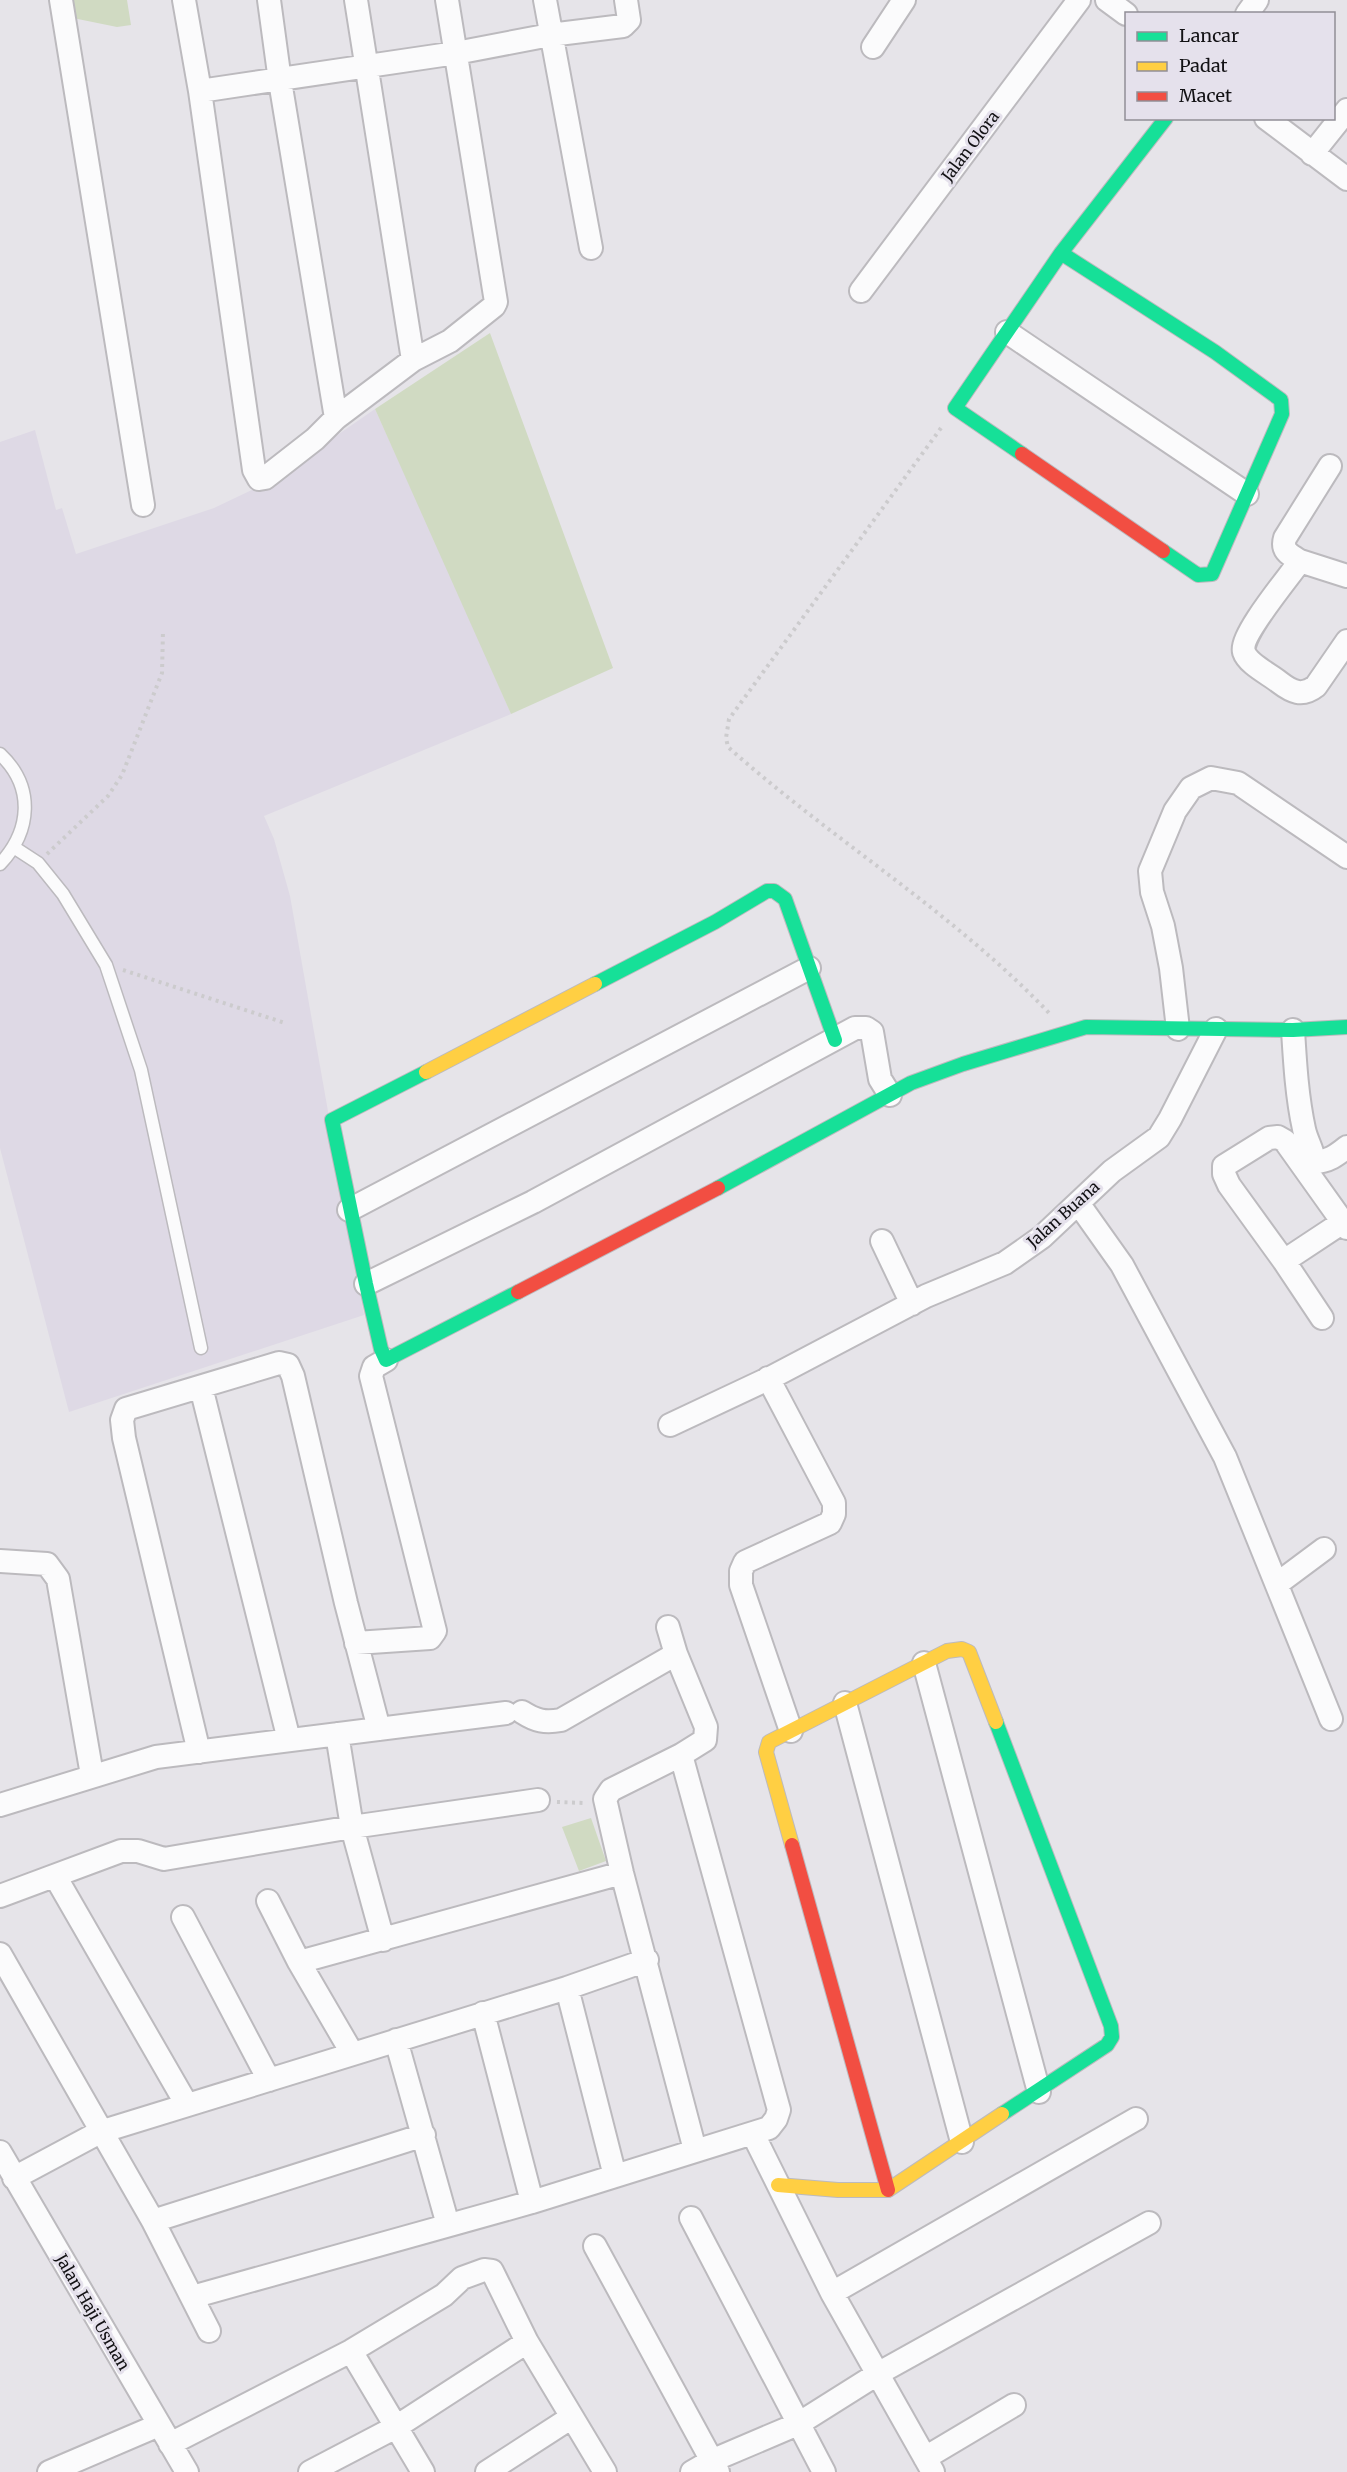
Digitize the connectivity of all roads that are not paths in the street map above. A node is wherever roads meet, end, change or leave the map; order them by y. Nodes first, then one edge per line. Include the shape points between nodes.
1 (61, 0) edge
2 (183, 0) edge
3 (269, 0) edge
4 (356, 0) edge
5 (447, 0) edge
6 (545, 0) edge
7 (626, 0) edge
8 (904, 0) edge
9 (1079, 0) edge
10 (1107, 0) edge
11 (1125, 13) edge
12 (550, 34) junction
13 (873, 47) dead end
14 (456, 53) junction
15 (365, 67) junction
16 (280, 81) junction
17 (200, 91) junction
18 (1347, 110) edge
19 (1164, 120) edge
20 (1269, 120) edge
21 (1312, 154) junction
22 (1347, 179) edge
23 (591, 248) dead end
24 (1061, 253) junction
25 (861, 291) dead end
26 (1007, 332) junction
27 (413, 360) junction
28 (336, 418) junction
29 (1330, 466) dead end
30 (1247, 494) junction
31 (143, 505) dead end
32 (1300, 561) junction
33 (1347, 576) edge
34 (1347, 641) edge
35 (0, 754) edge
36 (15, 848) junction
37 (1347, 857) edge
38 (0, 864) edge
39 (810, 968) junction
40 (1347, 1027) edge
41 (1178, 1029) junction
42 (1216, 1029) junction
43 (1293, 1030) junction
44 (835, 1040) junction
45 (890, 1095) junction
46 (1347, 1147) edge
47 (1311, 1167) junction
48 (1078, 1203) junction
49 (350, 1210) junction
50 (1345, 1225) edge
51 (882, 1241) dead end
52 (1284, 1261) junction
53 (366, 1284) junction
54 (912, 1304) junction
55 (1322, 1318) dead end
56 (201, 1348) dead end
57 (386, 1360) junction
58 (768, 1378) junction
59 (201, 1387) junction
60 (670, 1425) dead end
61 (1324, 1549) dead end
62 (0, 1562) edge
63 (1277, 1584) junction
64 (668, 1627) dead end
65 (356, 1643) junction
66 (676, 1654) junction
67 (924, 1663) junction
68 (845, 1703) junction
69 (1331, 1719) dead end
70 (379, 1729) junction
71 (791, 1731) junction
72 (337, 1734) junction
73 (289, 1740) junction
74 (199, 1752) junction
75 (681, 1755) junction
76 (92, 1775) junction
77 (538, 1800) road end
78 (0, 1805) edge
79 (352, 1827) junction
80 (622, 1873) junction
81 (56, 1876) junction
82 (0, 1896) edge
83 (268, 1901) dead end
84 (183, 1917) dead end
85 (383, 1940) junction
86 (0, 1954) edge
87 (646, 1960) junction
88 (299, 1962) junction
89 (567, 1988) junction
90 (483, 2013) junction
91 (396, 2040) junction
92 (352, 2053) junction
93 (269, 2080) junction
94 (1039, 2092) junction
95 (187, 2106) junction
96 (1136, 2119) dead end
97 (100, 2132) junction
98 (753, 2134) junction
99 (424, 2135) junction
100 (962, 2142) junction
101 (695, 2150) junction
102 (0, 2152) edge
103 (615, 2176) junction
104 (14, 2178) junction
105 (778, 2185) junction
106 (888, 2190) junction
107 (532, 2202) junction
108 (691, 2218) dead end
109 (153, 2221) junction
110 (1149, 2223) dead end
111 (448, 2224) junction
112 (595, 2246) dead end
113 (832, 2293) junction
114 (192, 2297) junction
115 (209, 2331) dead end
116 (527, 2342) junction
117 (351, 2351) junction
118 (879, 2373) junction
119 (1014, 2405) dead end
120 (572, 2417) junction
121 (798, 2424) junction
122 (396, 2427) junction
123 (165, 2434) junction
124 (929, 2465) edge
125 (707, 2468) edge
126 (49, 2472) edge
127 (187, 2472) edge
128 (309, 2472) edge
129 (423, 2472) edge
130 (487, 2472) edge
131 (605, 2472) edge
132 (824, 2472) edge

1 - 31 street
2 - 17 street
3 - 16 street
4 - 15 street
5 - 14 street
6 - 12 street
7 - 12 street via 629,20 623,26
8 - 13 street
9 - 25 street, Jalan Olora
10 - 11 street
12 - 14 street
12 - 23 street
14 - 15 street
14 - 27 street via 496,302 450,341
15 - 16 street
15 - 27 street
16 - 17 street
16 - 28 street
17 - 28 street via 256,476 265,478 315,440
18 - 21 street
19 - 24 street
20 - 21 street
21 - 22 street
24 - 26 street
24 - 30 street via 1215,352 1281,400 1282,414
26 - 30 street
26 - 30 street via 955,408 1198,575 1215,570
27 - 28 street
29 - 32 street via 1285,538 1286,552
32 - 33 street
32 - 34 street via 1243,642 1245,655 1292,692 1309,692
35 - 36 lane via 11,764 24,791 25,821
36 - 38 lane
36 - 56 lane via 38,863 63,894 106,964 141,1070
37 - 41 street via 1238,783 1211,778 1191,788 1175,811 1150,871 1172,968
39 - 44 street
39 - 49 street
39 - 49 street via 785,899 767,891 715,922 333,1120
40 - 43 street
41 - 42 street
41 - 45 street via 1086,1028 963,1064
42 - 43 street
42 - 48 street, Jalan Buana via 1159,1137 1112,1170
43 - 47 street via 1295,1074
44 - 45 street via 855,1028 872,1032 880,1079
44 - 53 street via 533,1203
45 - 57 street
46 - 47 street
47 - 50 street
47 - 52 street via 1278,1137 1269,1138 1224,1166 1229,1185
48 - 54 street, Jalan Buana via 1042,1237 1005,1263
48 - 63 street via 1122,1265 1225,1457
49 - 53 street
50 - 52 street
51 - 54 street
52 - 55 street
53 - 57 street
54 - 58 street, Jalan Buana
57 - 65 street via 374,1367 371,1376 435,1631 430,1638 417,1640
58 - 60 street, Jalan Buana
58 - 71 street via 834,1503 830,1523 745,1562 741,1571 741,1585
59 - 65 street via 271,1365 288,1365
59 - 73 street
59 - 74 street via 126,1409 122,1420
61 - 63 street
62 - 76 street via 47,1564 58,1579
63 - 69 street
64 - 66 street
65 - 70 street
66 - 70 street via 561,1720 547,1723 514,1712
66 - 75 street via 706,1727 705,1740
67 - 68 street
67 - 94 street
67 - 94 street via 947,1651 969,1652 1111,2026 1112,2037 1107,2045
68 - 71 street
68 - 100 street
70 - 72 street
71 - 106 street via 769,1742 766,1752
72 - 73 street
72 - 79 street
73 - 74 street
74 - 76 street via 156,1757
75 - 80 street via 611,1790 606,1799
75 - 98 street via 779,2110 769,2128
76 - 78 street
77 - 79 street
79 - 81 street via 164,1859 122,1851
79 - 85 street
80 - 85 street
80 - 87 street
81 - 82 street
81 - 95 street
83 - 88 street
84 - 93 street
85 - 88 street
86 - 97 street
87 - 89 street
87 - 101 street
88 - 92 street
89 - 90 street
89 - 103 street
90 - 91 street
90 - 107 street
91 - 92 street
91 - 99 street
92 - 93 street
93 - 95 street
94 - 100 street
95 - 97 street
96 - 113 street
97 - 104 street
97 - 109 street
98 - 101 street
98 - 105 street
99 - 109 street
99 - 111 street
100 - 106 street
101 - 103 street
102 - 104 street, Jalan Haji Usman
103 - 107 street
104 - 123 street, Jalan Haji Usman
105 - 106 street
105 - 113 street
107 - 111 street
108 - 121 street
109 - 114 street
110 - 118 street
111 - 114 street
112 - 125 street
113 - 118 street
114 - 115 street
116 - 117 street via 492,2271 487,2269 462,2278 444,2295
116 - 120 street
116 - 122 street
117 - 122 street
117 - 123 street
118 - 121 street
118 - 124 street
119 - 124 street
120 - 130 street
120 - 131 street
121 - 125 street
121 - 132 street
122 - 128 street
122 - 129 street
123 - 126 street
123 - 127 street, Jalan Haji Usman

